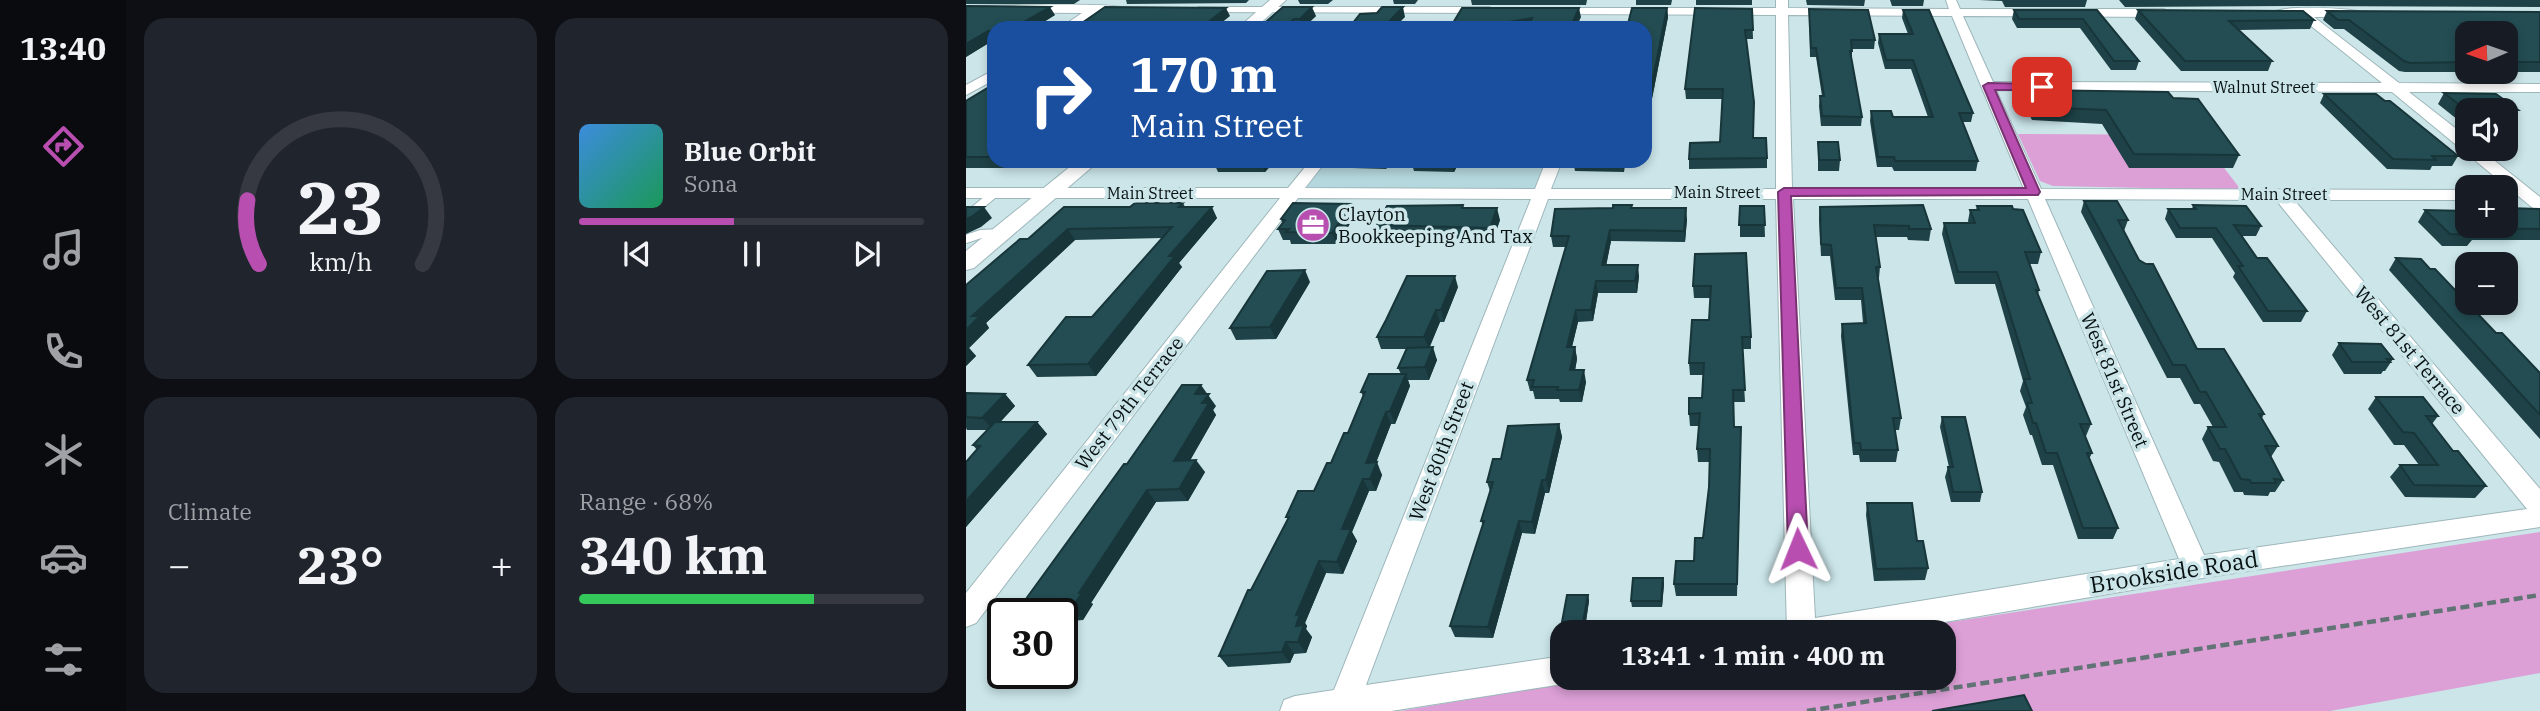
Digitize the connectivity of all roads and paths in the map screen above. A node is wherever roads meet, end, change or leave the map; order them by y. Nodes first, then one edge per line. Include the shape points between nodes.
1 (1111, 0) edge
2 (2286, 0) edge
3 (1273, 5) edge
4 (1613, 6) edge
5 (1782, 6) edge
6 (1954, 6) edge
7 (966, 9) edge
8 (1096, 9) junction
9 (1135, 10) edge
10 (1188, 10) edge
11 (1439, 10) edge
12 (1505, 10) edge
13 (1545, 11) edge
14 (2178, 13) edge
15 (2261, 13) edge
16 (2302, 13) junction
17 (2372, 13) edge
18 (1077, 21) edge
19 (1254, 21) edge
20 (987, 78) edge
21 (1988, 86) junction
22 (2395, 88) junction
23 (2540, 88) edge
24 (966, 91) edge
25 (2455, 136) edge
26 (2487, 161) edge
27 (1081, 168) edge
28 (1312, 168) edge
29 (1551, 168) edge
30 (1293, 192) junction
31 (1542, 192) junction
32 (1784, 192) junction
33 (2034, 192) junction
34 (966, 193) edge
35 (995, 193) junction
36 (1050, 194) junction
37 (2280, 194) junction
38 (2455, 195) edge
39 (2518, 196) edge
40 (2536, 198) edge
41 (966, 217) edge
42 (1002, 233) junction
43 (966, 239) edge
44 (966, 263) edge
45 (2540, 507) edge
46 (2540, 517) edge
47 (2196, 568) junction
48 (2540, 595) edge
49 (966, 614) edge
50 (1801, 620) edge
51 (1881, 620) edge
52 (1550, 672) edge
53 (1342, 708) edge
54 (1295, 711) edge
55 (1807, 711) edge

1 - 8 street
2 - 16 street
3 - 10 street
3 - 11 street
3 - 19 street
4 - 5 street
4 - 13 street
5 - 6 street
5 - 32 street
6 - 14 street
6 - 21 street, West 81st Street
7 - 8 street
8 - 9 street
8 - 18 street
11 - 12 street
15 - 16 street
16 - 17 street
16 - 22 street
20 - 24 street
21 - 22 street, Walnut Street
21 - 33 street, West 81st Street
22 - 23 street, Walnut Street
22 - 25 street
26 - 40 street
27 - 36 street
28 - 30 street, West 79th Terrace
29 - 31 street, West 80th Street
30 - 31 street, Main Street
30 - 36 street, Main Street
30 - 49 street, West 79th Terrace
31 - 32 street, Main Street
31 - 53 street, West 80th Street
32 - 33 street, Main Street
32 - 50 street
33 - 37 street, Main Street
33 - 47 street, West 81st Street
34 - 35 street, Main Street
35 - 36 street, Main Street
35 - 41 lane
36 - 42 street
37 - 38 street, Main Street
37 - 45 street, West 81st Terrace
39 - 40 street
42 - 43 lane
42 - 44 street
46 - 47 street, Brookside Road
47 - 51 street, Brookside Road
48 - 55 path
52 - 53 street
53 - 54 street

